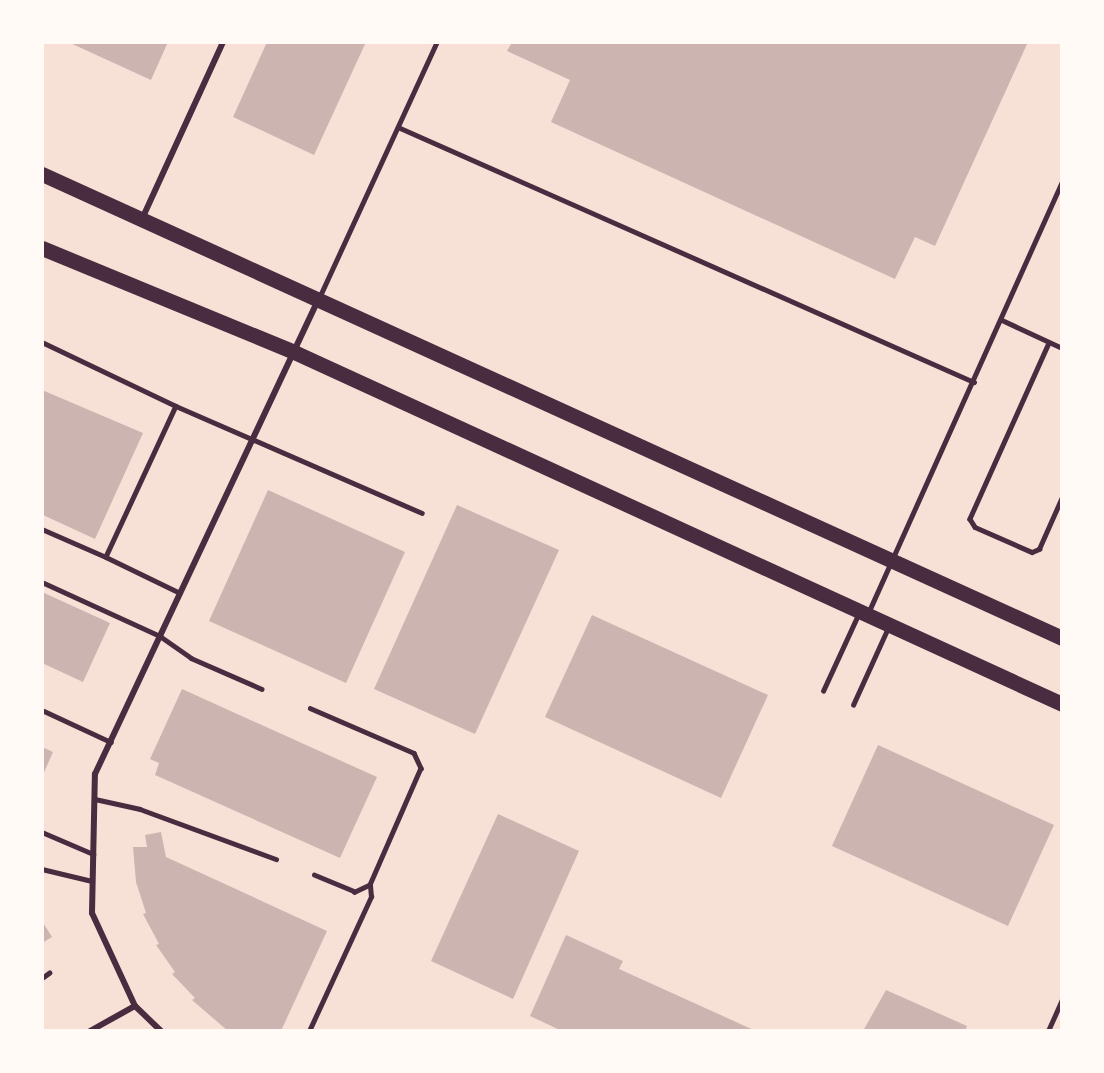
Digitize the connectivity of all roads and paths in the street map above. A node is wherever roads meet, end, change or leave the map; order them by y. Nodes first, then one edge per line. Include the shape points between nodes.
1 (223, 42) edge
2 (437, 42) edge
3 (398, 127) junction
4 (42, 174) edge
5 (1062, 182) edge
6 (141, 220) junction
7 (42, 248) edge
8 (318, 299) junction
9 (1002, 320) junction
10 (42, 342) edge
11 (1049, 343) junction
12 (1062, 348) edge
13 (294, 352) junction
14 (974, 382) junction
15 (176, 405) junction
16 (253, 438) junction
17 (1062, 497) edge
18 (422, 513) dead end
19 (42, 529) edge
20 (106, 557) junction
21 (892, 561) junction
22 (42, 582) edge
23 (180, 593) junction
24 (864, 611) junction
25 (890, 624) junction
26 (160, 636) junction
27 (1062, 638) edge
28 (262, 688) dead end
29 (823, 691) dead end
30 (1062, 704) edge
31 (853, 705) dead end
32 (310, 708) dead end
33 (42, 710) edge
34 (111, 742) junction
35 (95, 799) junction
36 (42, 832) edge
37 (93, 854) junction
38 (276, 859) dead end
39 (42, 869) edge
40 (314, 875) dead end
41 (92, 881) junction
42 (370, 885) junction
43 (49, 973) dead end
44 (42, 978) edge
45 (1062, 1000) edge
46 (135, 1006) junction
47 (90, 1031) edge
48 (161, 1031) edge
49 (309, 1031) edge
50 (1048, 1031) edge

1 - 6 street
2 - 3 lane
3 - 8 lane
3 - 14 lane
4 - 6 main road
5 - 9 lane
6 - 8 main road
7 - 13 main road
8 - 13 street
8 - 21 main road
9 - 11 lane
9 - 14 lane
10 - 15 lane
11 - 12 lane
11 - 17 lane via 970,519 975,527 1032,552 1039,549
13 - 16 street
13 - 24 main road
14 - 21 lane
15 - 16 lane
15 - 20 lane
16 - 18 lane
16 - 23 street
19 - 20 lane
20 - 23 lane
21 - 24 lane
21 - 27 main road
22 - 26 lane
23 - 26 street
24 - 25 main road
24 - 29 lane
25 - 30 main road
25 - 31 lane
26 - 28 lane via 191,658
26 - 34 street
32 - 42 lane via 414,753 421,768
33 - 34 lane
34 - 35 street via 95,774
35 - 37 street
35 - 38 lane via 140,809
36 - 37 lane
37 - 41 street
39 - 41 lane
40 - 42 lane via 355,892
41 - 46 street via 92,913
42 - 49 lane via 371,897
43 - 44 lane
45 - 50 lane
46 - 47 street
46 - 48 street

